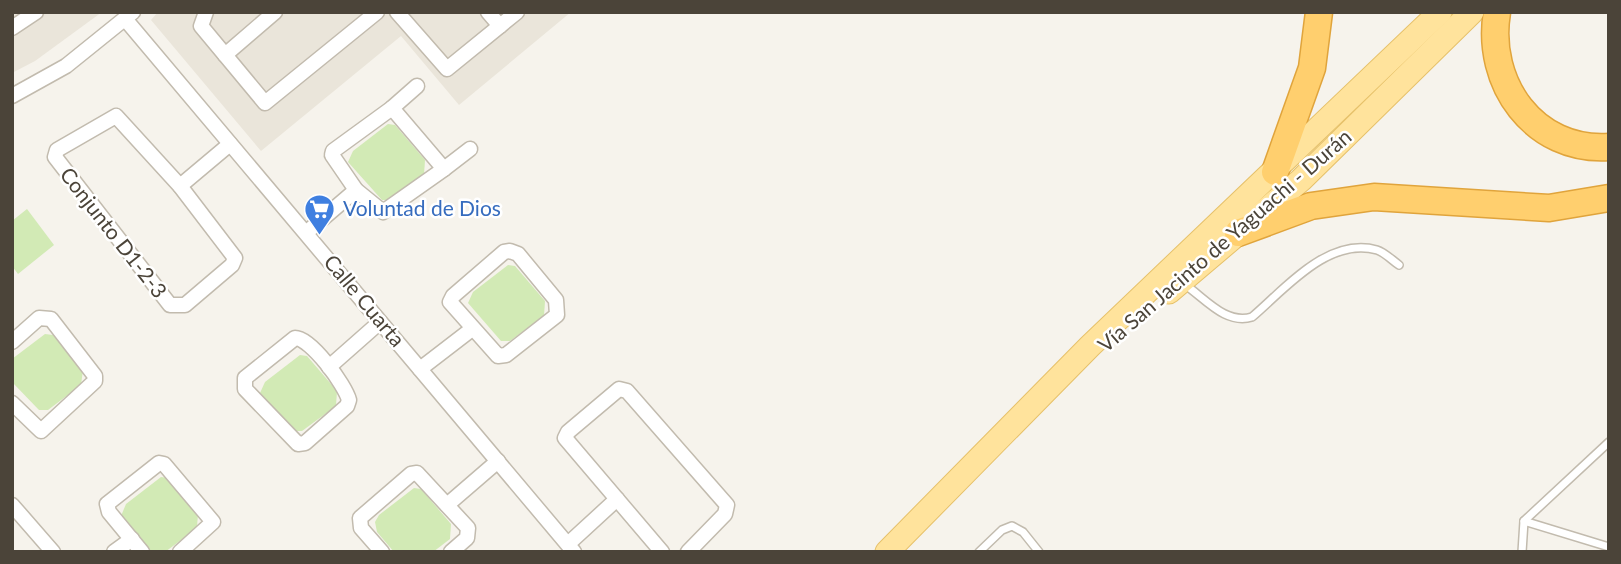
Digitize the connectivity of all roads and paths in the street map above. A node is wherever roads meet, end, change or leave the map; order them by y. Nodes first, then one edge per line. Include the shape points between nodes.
1 (36, 12) edge
2 (206, 12) edge
3 (275, 12) edge
4 (377, 12) edge
5 (397, 12) edge
6 (488, 12) edge
7 (517, 12) edge
8 (1320, 12) edge
9 (1440, 12) edge
10 (1472, 12) edge
11 (1497, 12) edge
12 (130, 16) edge
13 (500, 26) junction
14 (12, 28) edge
15 (225, 55) junction
16 (417, 86) dead end
17 (12, 96) edge
18 (392, 107) junction
19 (230, 144) junction
20 (1609, 147) edge
21 (470, 149) dead end
22 (444, 169) junction
23 (1275, 172) junction
24 (180, 186) junction
25 (356, 190) junction
26 (1609, 198) edge
27 (307, 232) junction
28 (1238, 233) junction
29 (1399, 265) dead end
30 (1181, 282) junction
31 (380, 322) junction
32 (472, 329) junction
33 (12, 342) edge
34 (328, 367) junction
35 (420, 369) junction
36 (13, 405) edge
37 (1033, 406) junction
38 (1609, 442) edge
39 (498, 461) junction
40 (617, 499) junction
41 (12, 505) edge
42 (447, 505) junction
43 (1524, 521) junction
44 (132, 539) junction
45 (1609, 547) edge
46 (571, 548) edge
47 (52, 552) edge
48 (114, 552) edge
49 (142, 552) edge
50 (180, 552) edge
51 (382, 552) edge
52 (451, 552) edge
53 (662, 552) edge
54 (688, 552) edge
55 (887, 552) edge
56 (978, 552) edge
57 (1039, 552) edge
58 (1522, 552) edge

1 - 14 street
2 - 15 street via 201,26
3 - 15 street
4 - 15 street via 268,102 262,102
5 - 13 street via 447,69
6 - 13 street
7 - 13 street
8 - 23 highway via 1312,68
9 - 23 main road, Vía San Jacinto de Yaguachi - Durán
10 - 28 main road, Vía San Jacinto de Yaguachi - Durán via 1301,180
11 - 20 highway via 1496,57 1520,110 1564,141
12 - 17 street via 66,66
12 - 19 street, Calle Cuarta
16 - 18 street
18 - 22 street
18 - 25 street via 333,151 333,160
19 - 24 street
19 - 27 street, Calle Cuarta
21 - 22 street
22 - 25 street via 388,211 377,211
23 - 37 main road, Vía San Jacinto de Yaguachi - Durán via 1090,346
24 - 24 street, Conjunto D1-2-3 via 116,116 57,150 55,157 176,307 185,305 235,258
25 - 27 street
26 - 28 highway via 1549,208 1426,198 1340,200
27 - 31 street, Calle Cuarta
28 - 30 main road, Vía San Jacinto de Yaguachi - Durán
29 - 30 lane via 1379,251 1335,254 1314,264 1252,317 1242,320 1230,318
30 - 37 main road, Vía San Jacinto de Yaguachi - Durán
31 - 34 street
31 - 35 street, Calle Cuarta
32 - 32 street via 498,356 506,355 557,315 556,300 518,254 504,252 450,302
32 - 35 street
33 - 36 street via 39,318 51,319 95,376 93,386 41,431
34 - 34 street via 306,341 295,338 245,378 245,389 293,441 304,443 348,406 349,400
35 - 39 street, Calle Cuarta
37 - 55 main road, Vía San Jacinto de Yaguachi - Durán
38 - 43 lane
39 - 42 street
39 - 46 street, Calle Cuarta
40 - 46 street
40 - 53 street
40 - 54 street via 565,438 621,388 727,505 725,514
41 - 47 street
42 - 51 street via 423,476 411,474 360,517 361,528
42 - 52 street via 469,534
43 - 45 lane
43 - 58 lane
44 - 48 street
44 - 49 street
44 - 50 street via 107,504 155,464 164,464 213,522
56 - 57 lane via 1012,526 1023,531

